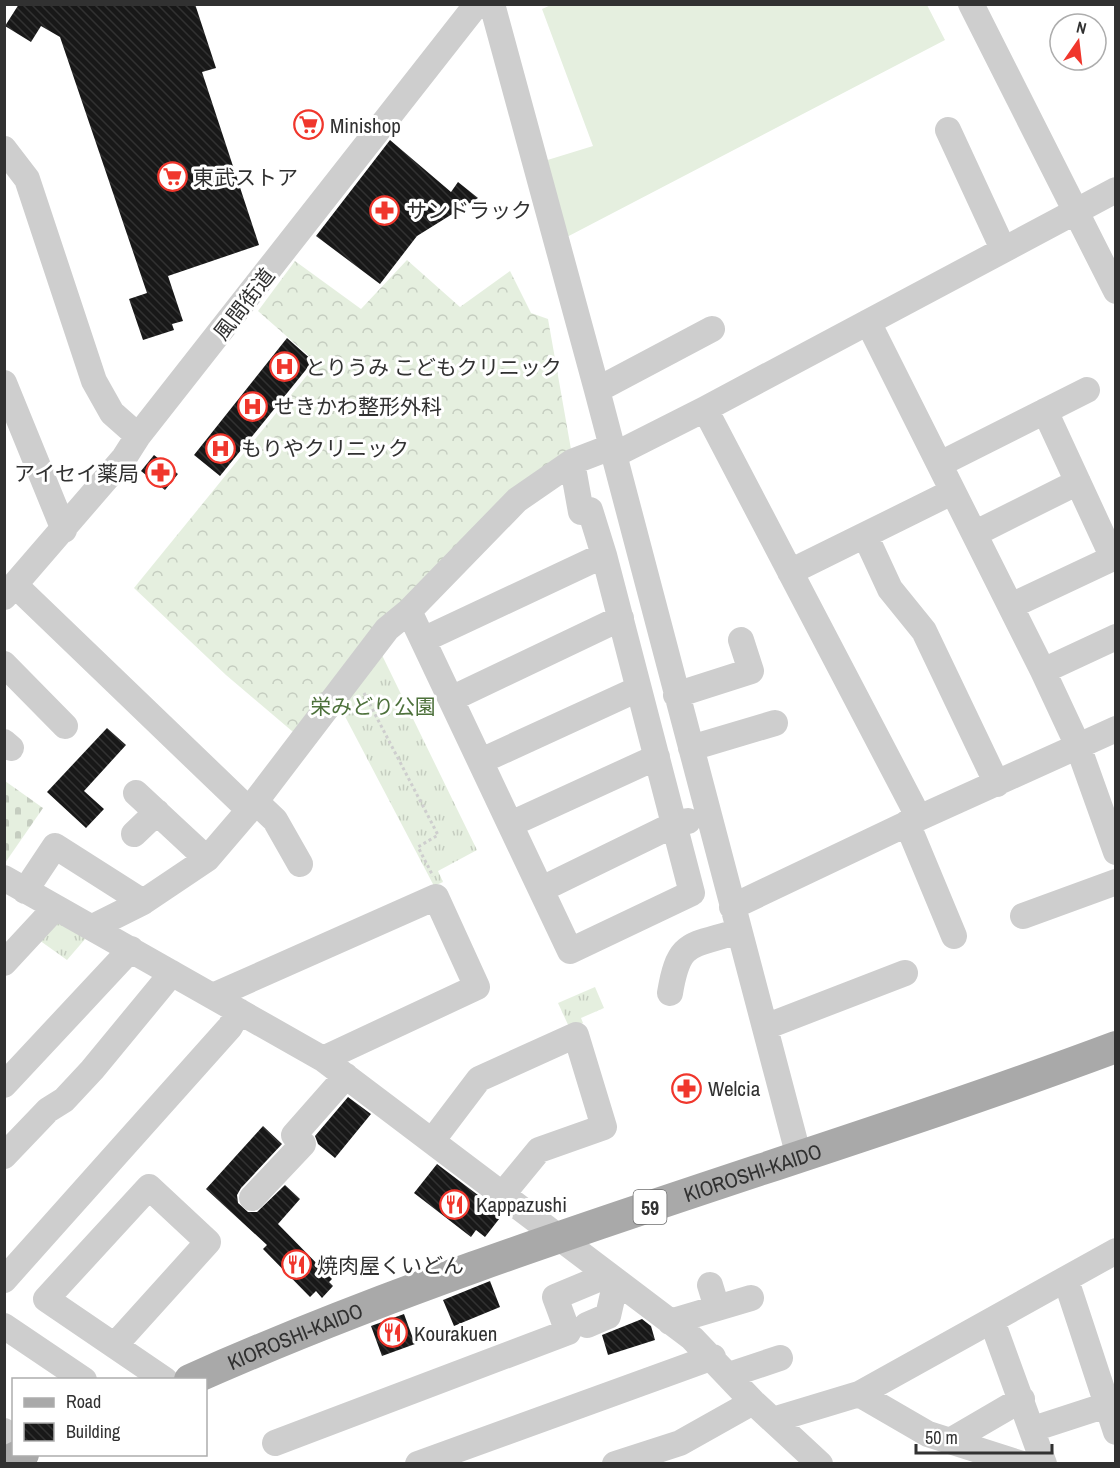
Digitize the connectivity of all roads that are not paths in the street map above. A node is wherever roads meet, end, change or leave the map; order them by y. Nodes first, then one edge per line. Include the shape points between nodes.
1 (477, 4) edge
2 (492, 4) edge
3 (971, 4) edge
4 (948, 130) dead end
5 (4, 149) edge
6 (1116, 190) edge
7 (1074, 211) junction
8 (1004, 249) junction
9 (1112, 276) edge
10 (868, 322) junction
11 (712, 329) dead end
12 (4, 383) edge
13 (597, 390) junction
14 (1088, 390) dead end
15 (705, 409) junction
16 (1045, 411) junction
17 (138, 436) junction
18 (612, 451) junction
19 (572, 462) junction
20 (940, 464) junction
21 (1078, 482) junction
22 (952, 492) junction
23 (1107, 522) edge
24 (64, 530) junction
25 (976, 533) junction
26 (865, 535) junction
27 (604, 555) junction
28 (790, 572) junction
29 (10, 591) edge
30 (1011, 606) junction
31 (409, 611) junction
32 (621, 618) junction
33 (1116, 637) edge
34 (425, 639) junction
35 (741, 640) dead end
36 (4, 664) edge
37 (1043, 671) junction
38 (638, 689) junction
39 (676, 695) junction
40 (451, 699) junction
41 (775, 723) dead end
42 (65, 726) dead end
43 (1116, 729) edge
44 (1078, 746) junction
45 (691, 748) junction
46 (657, 757) junction
47 (481, 761) junction
48 (997, 784) junction
49 (136, 793) dead end
50 (252, 806) junction
51 (157, 812) junction
52 (708, 816) junction
53 (913, 821) junction
54 (511, 824) junction
55 (673, 825) junction
56 (134, 834) dead end
57 (1116, 852) edge
58 (207, 859) junction
59 (300, 864) dead end
60 (1116, 882) edge
61 (15, 885) edge
62 (542, 889) junction
63 (143, 902) junction
64 (55, 908) junction
65 (1023, 916) dead end
66 (736, 919) junction
67 (93, 927) junction
68 (954, 936) dead end
69 (131, 949) junction
70 (4, 963) edge
71 (172, 973) junction
72 (905, 973) dead end
73 (670, 993) dead end
74 (213, 996) junction
75 (239, 1011) junction
76 (765, 1027) junction
77 (1116, 1047) edge
78 (323, 1059) junction
79 (346, 1076) junction
80 (4, 1085) edge
81 (432, 1141) junction
82 (4, 1156) edge
83 (799, 1157) junction
84 (502, 1195) junction
85 (252, 1198) dead end
86 (558, 1238) junction
87 (1116, 1251) edge
88 (612, 1278) junction
89 (4, 1280) edge
90 (1066, 1280) junction
91 (751, 1298) dead end
92 (992, 1321) junction
93 (670, 1322) junction
94 (587, 1325) dead end
95 (4, 1326) edge
96 (114, 1345) junction
97 (780, 1358) dead end
98 (721, 1366) junction
99 (81, 1378) edge
100 (162, 1378) edge
101 (195, 1378) edge
102 (859, 1394) junction
103 (1022, 1399) junction
104 (753, 1402) junction
105 (1111, 1404) edge
106 (773, 1420) junction
107 (1033, 1429) junction
108 (1116, 1432) edge
109 (951, 1441) junction
110 (275, 1443) dead end
111 (20, 1456) edge
112 (4, 1462) edge
113 (418, 1464) edge
114 (615, 1464) edge
115 (820, 1464) edge
116 (1022, 1464) edge
117 (1044, 1464) edge

1 - 17 street, 風間街道
2 - 13 street
3 - 7 street
4 - 8 street
5 - 17 street via 27,179 94,381 112,413
6 - 7 street
7 - 8 street
7 - 9 street
8 - 10 street
10 - 15 street
10 - 20 street
11 - 13 street
12 - 24 street
13 - 18 street
14 - 16 street
15 - 18 street
15 - 28 street
16 - 20 street
16 - 21 street
17 - 24 street, 風間街道
18 - 19 street
18 - 39 street
19 - 27 street via 581,512 590,510
19 - 31 street via 517,500
20 - 22 street
21 - 23 street
21 - 25 street
22 - 25 street
22 - 26 street
23 - 30 street via 1113,558
24 - 29 street, 風間街道
25 - 30 street
26 - 28 street
26 - 48 street via 890,589 924,631
27 - 32 street
27 - 34 street
28 - 53 street
29 - 50 street
30 - 37 street
31 - 34 street
31 - 50 street via 387,629
32 - 38 street
32 - 40 street
33 - 37 street
34 - 40 street
35 - 39 street via 751,671
36 - 42 street
37 - 44 street
38 - 46 street
38 - 47 street
39 - 45 street
40 - 47 street
41 - 45 street
43 - 44 street
44 - 48 street
44 - 57 street
45 - 52 street
46 - 54 street
46 - 55 street
47 - 54 street
48 - 53 street
49 - 51 street
50 - 58 street
50 - 59 street via 275,820
51 - 56 street
51 - 58 street
52 - 55 street
52 - 66 street
53 - 66 street
53 - 68 street
54 - 62 street
55 - 62 street
55 - 62 street via 692,893 682,898 570,951
58 - 63 street
60 - 65 street
61 - 63 street via 55,846
61 - 64 street
63 - 67 street
64 - 67 street
64 - 70 street
66 - 73 street via 685,949 675,963
66 - 76 street
67 - 69 street
69 - 71 street
69 - 80 street
71 - 74 street
71 - 82 street via 92,1070
72 - 76 street
74 - 75 street
74 - 78 street via 436,897 477,987
75 - 78 street
75 - 89 street via 230,1027
76 - 83 street
77 - 83 main road, KIOROSHI-KAIDO / 59 via 990,1094
78 - 79 street
79 - 81 street
79 - 85 street via 294,1136 303,1144
81 - 84 street
81 - 84 street via 478,1078 576,1035 604,1127 539,1150
83 - 86 main road, KIOROSHI-KAIDO / 59
84 - 86 street
86 - 88 street
86 - 101 main road, KIOROSHI-KAIDO / 59 via 354,1310
87 - 90 street
88 - 93 street
88 - 94 street via 608,1316
88 - 110 street via 555,1297 568,1332
90 - 92 street
90 - 105 street
91 - 93 street via 713,1297
92 - 102 street
92 - 103 street
93 - 98 street
95 - 99 street
96 - 96 street via 208,1242 149,1187 46,1299
96 - 100 street
97 - 98 street
98 - 104 street
98 - 113 street
102 - 106 street
102 - 109 street via 928,1434
103 - 107 street
103 - 109 street
104 - 106 street
104 - 114 street via 680,1443
105 - 107 street
105 - 108 street
106 - 115 street
107 - 117 street
109 - 116 street
111 - 112 main road

